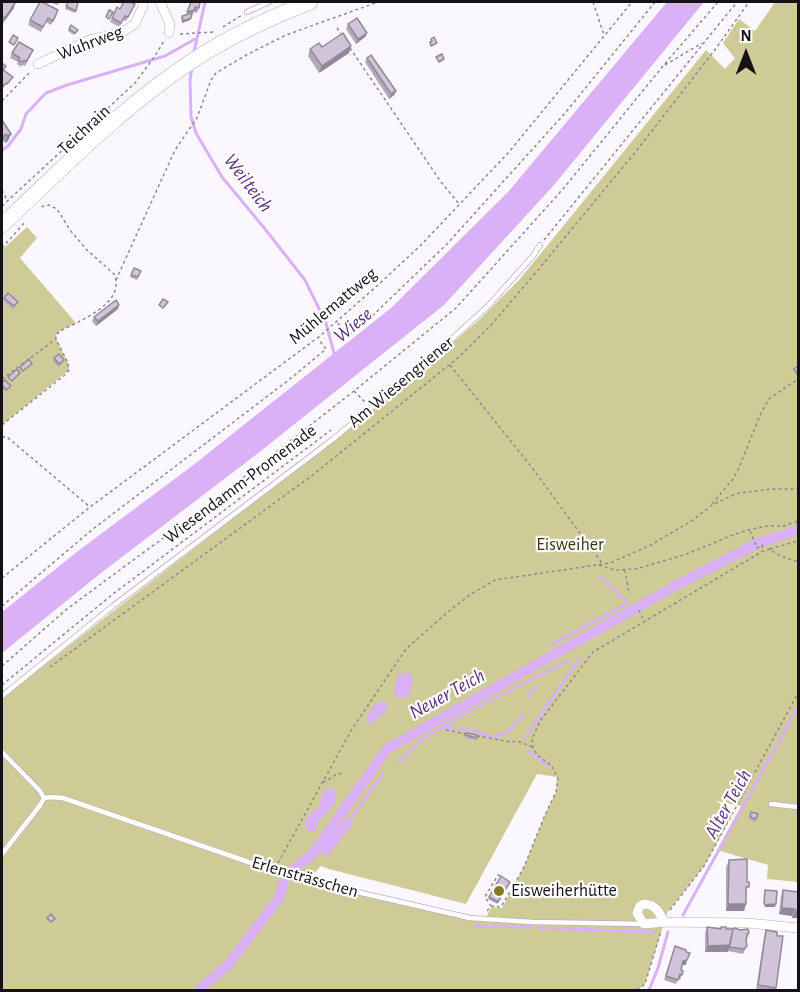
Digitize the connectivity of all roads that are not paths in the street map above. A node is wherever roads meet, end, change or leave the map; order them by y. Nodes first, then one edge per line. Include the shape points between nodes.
1 (143, 2) edge
2 (160, 2) edge
3 (269, 2) edge
4 (310, 2) edge
5 (248, 12) road end
6 (169, 33) dead end
7 (38, 64) road end
8 (2, 225) edge
9 (540, 245) road end
10 (2, 696) edge
11 (2, 752) edge
12 (44, 798) junction
13 (771, 804) dead end
14 (798, 807) edge
15 (2, 854) edge
16 (664, 922) junction
17 (644, 924) junction
18 (798, 928) edge

1 - 7 street, Wuhrweg via 135,24 121,33 89,40
2 - 6 street via 170,24
3 - 5 lane
4 - 8 main road via 229,39 185,66 114,122
9 - 10 lane, Am Wiesengriener via 488,306 423,364 332,440 113,606
11 - 12 lane
12 - 15 lane
12 - 17 lane, Erlensträsschen via 63,798 292,877 470,918
13 - 14 lane
16 - 17 street, Erlensträsschen
16 - 17 street via 653,906 644,904 637,913
16 - 18 street, Erlensträsschen via 748,922

